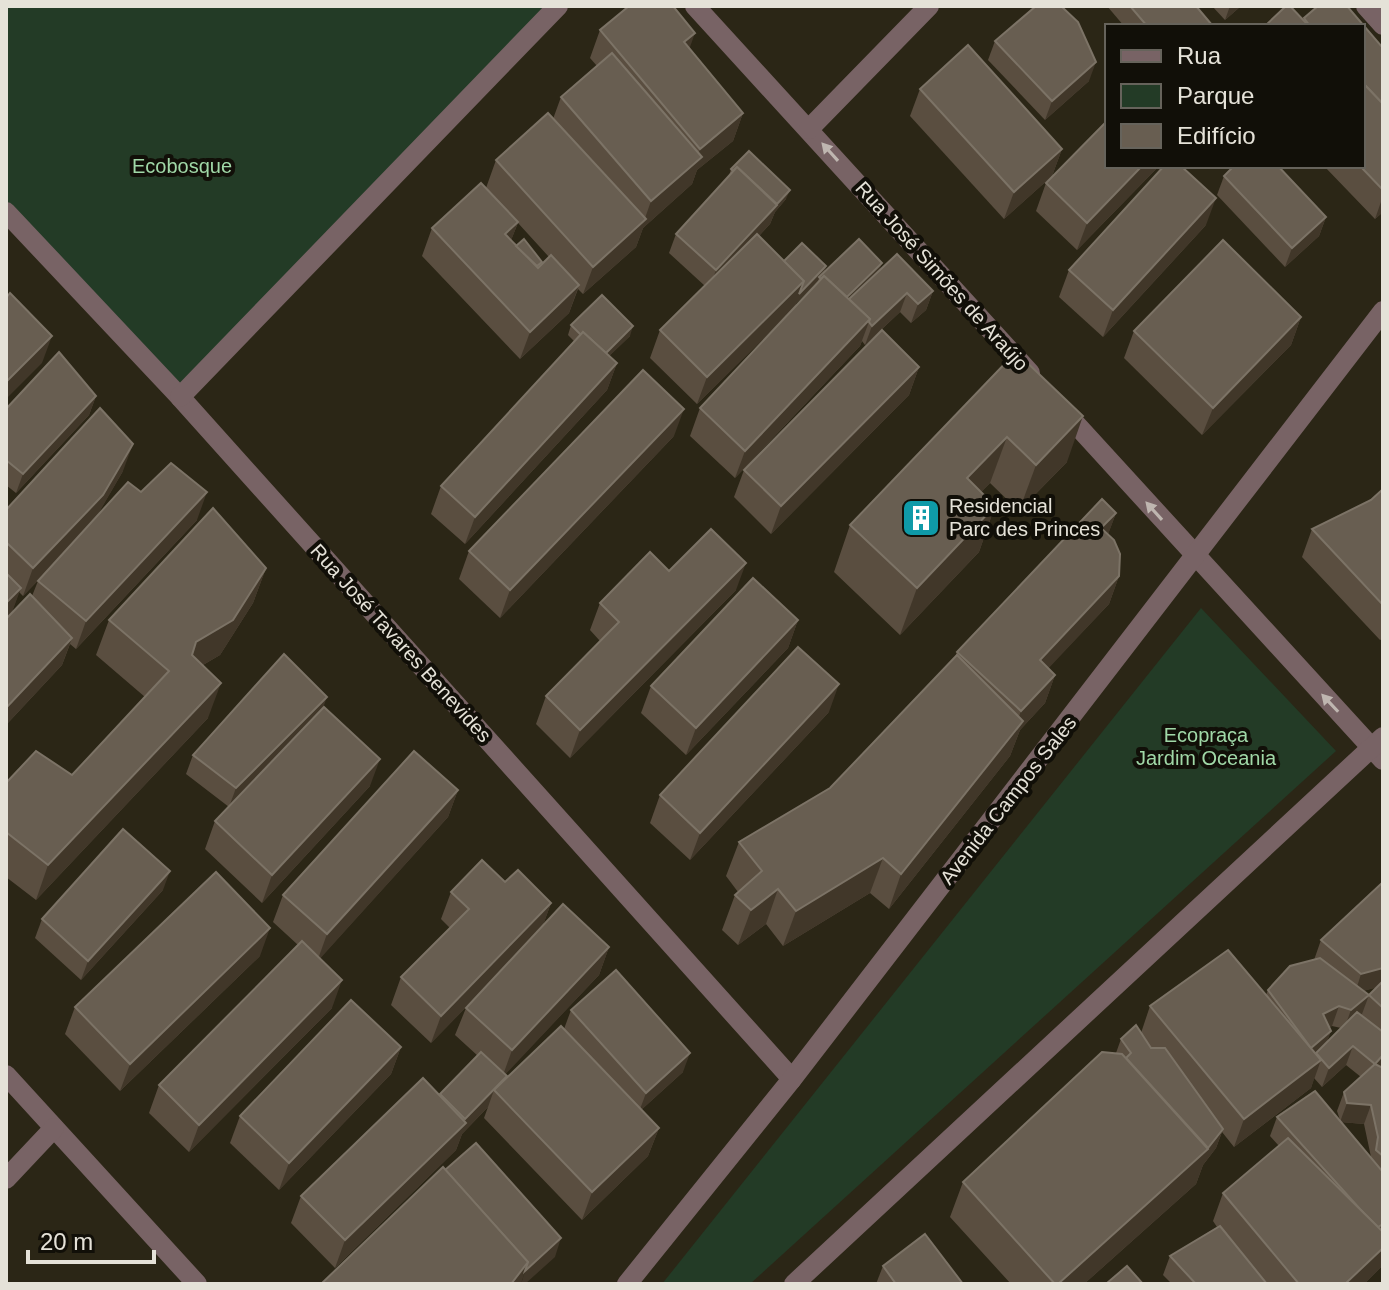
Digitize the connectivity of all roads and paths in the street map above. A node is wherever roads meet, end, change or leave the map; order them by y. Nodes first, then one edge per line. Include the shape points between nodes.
1 (558, 6) edge
2 (695, 6) edge
3 (929, 6) edge
4 (1366, 6) edge
5 (1383, 25) edge
6 (809, 129) junction
7 (6, 212) edge
8 (1383, 311) edge
9 (180, 397) junction
10 (1196, 557) junction
11 (1379, 748) edge
12 (6, 1075) edge
13 (792, 1079) junction
14 (54, 1128) junction
15 (6, 1179) edge
16 (197, 1284) edge
17 (627, 1284) edge
18 (794, 1284) edge

1 - 9 street
2 - 6 street, Rua José Simões de Araújo
3 - 6 street
4 - 5 street
10 -> 6 street, Rua José Simões de Araújo
7 - 9 street, Rua José Tavares Benevides
8 - 10 street, Avenida Campos Sales
9 - 13 street, Rua José Tavares Benevides
11 -> 10 street, Rua José Simões de Araújo
10 - 13 street, Avenida Campos Sales
11 - 18 street
12 - 14 street
13 - 17 street, Avenida Campos Sales
14 - 15 street
14 - 16 street

